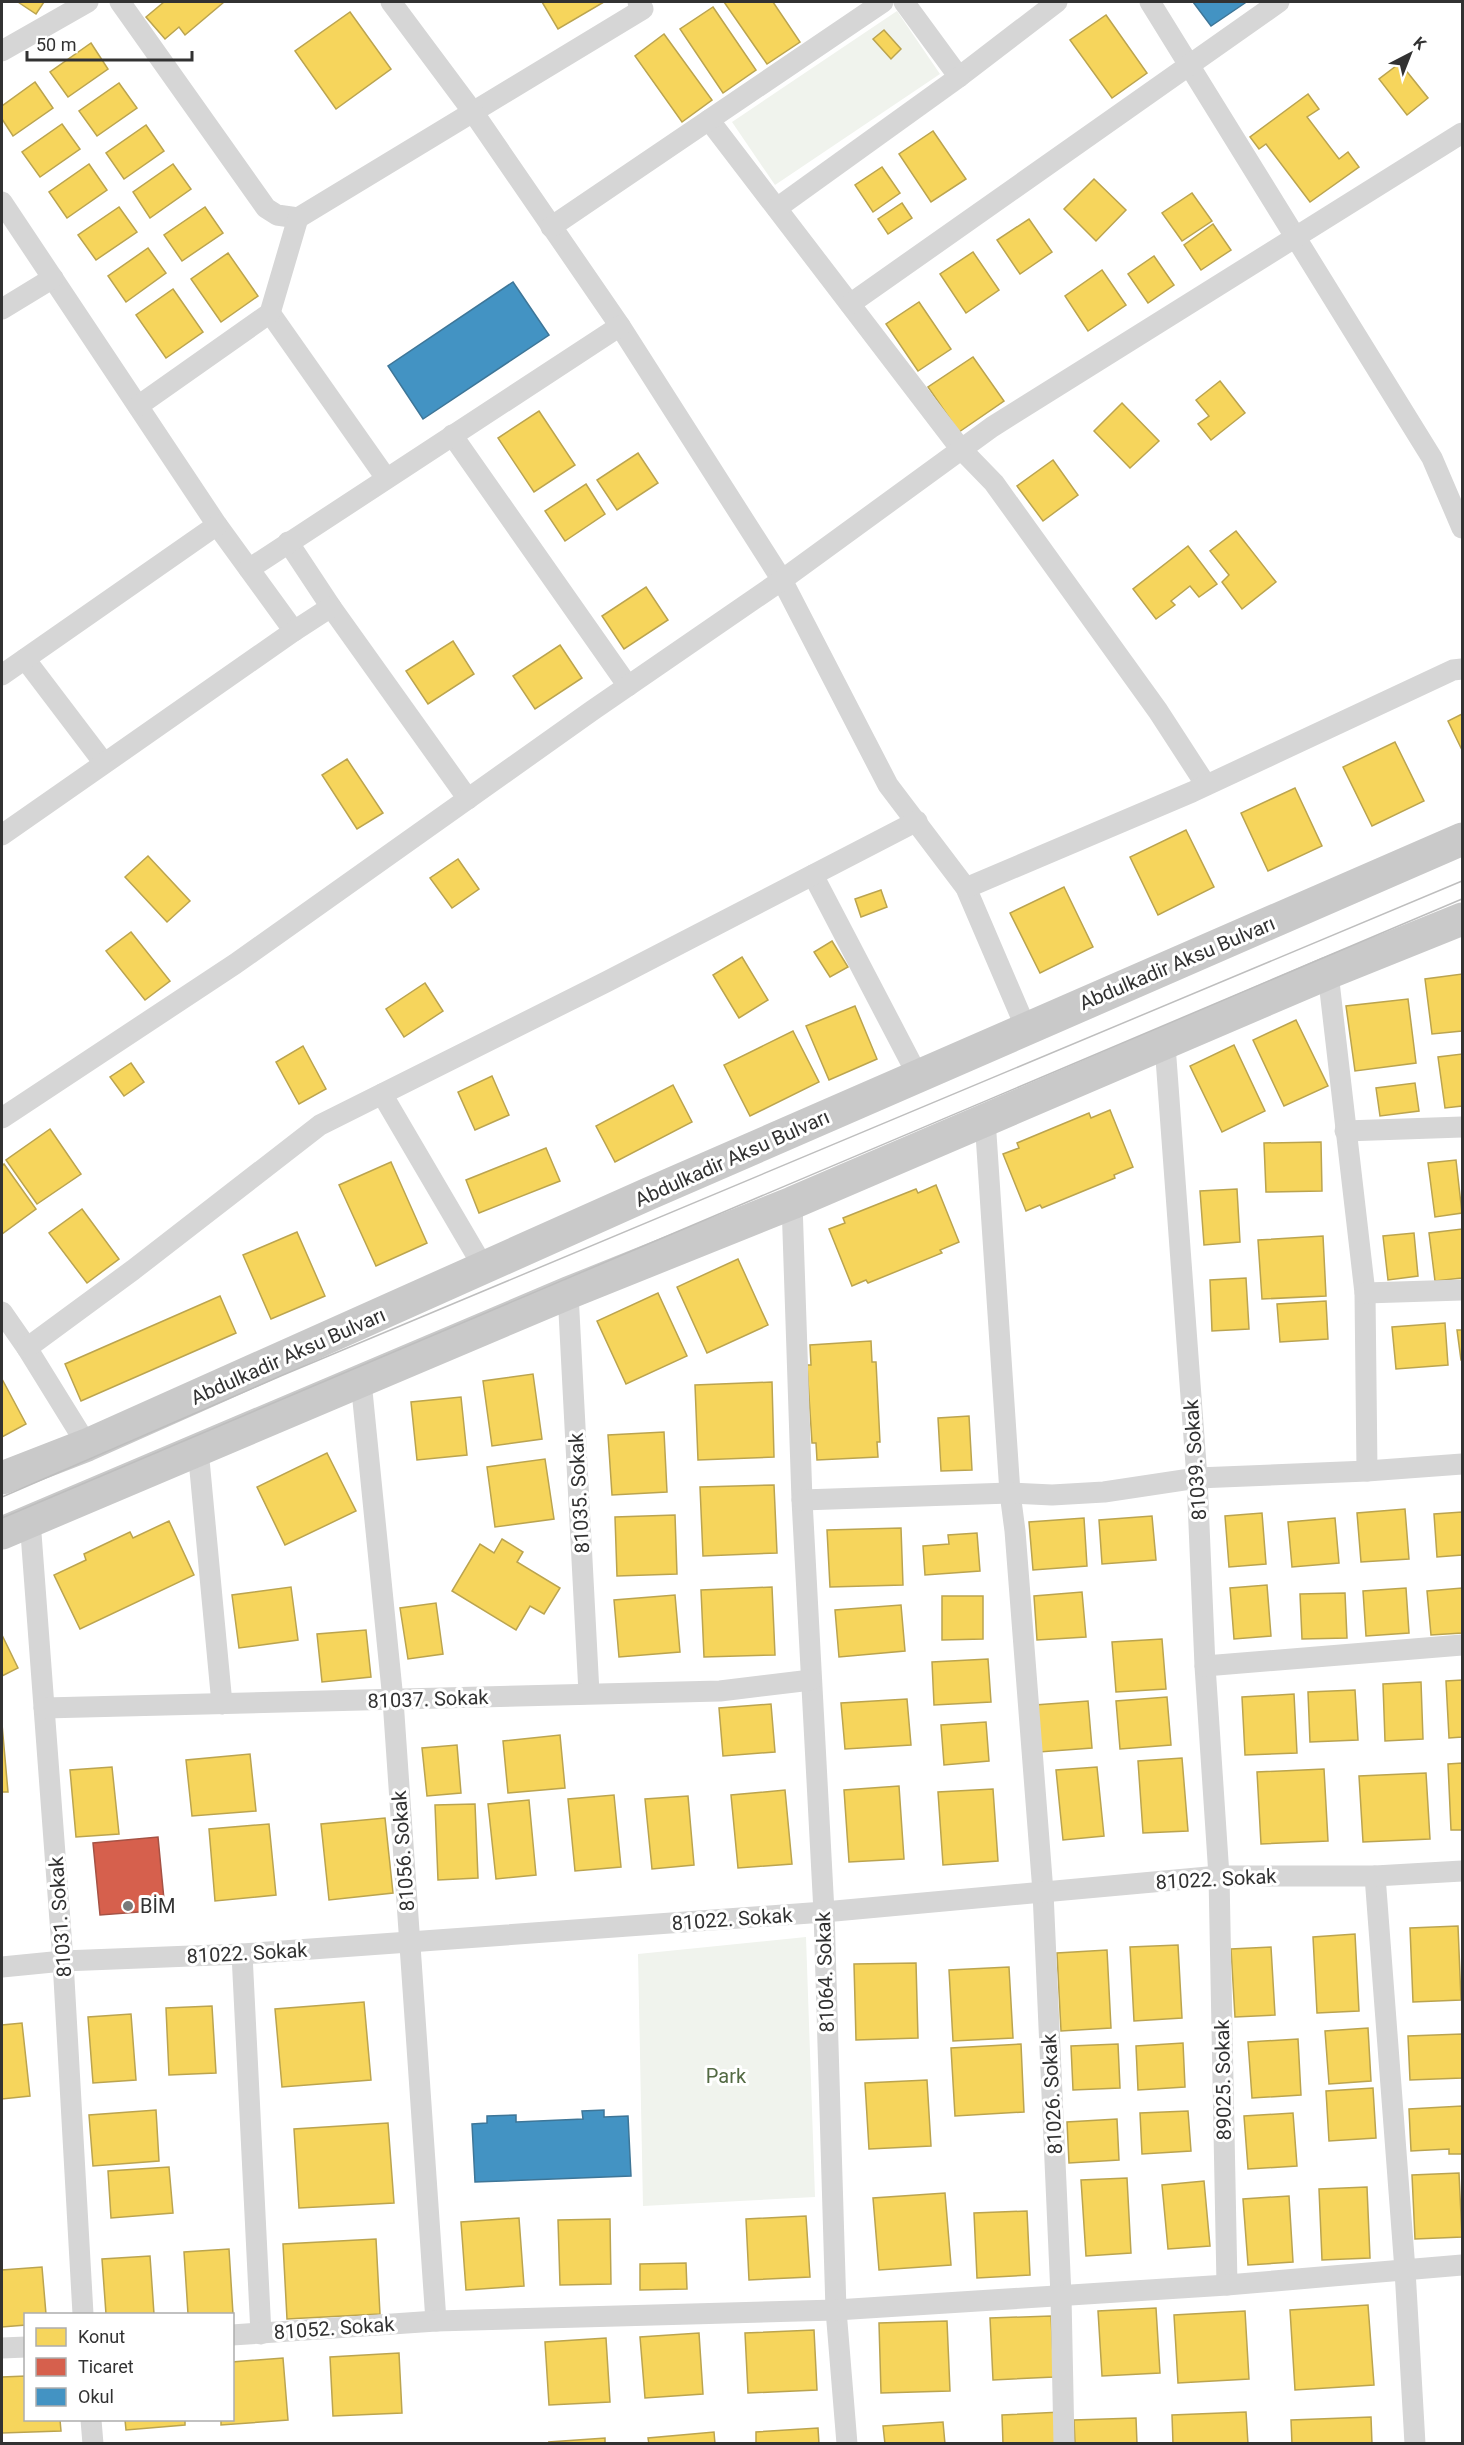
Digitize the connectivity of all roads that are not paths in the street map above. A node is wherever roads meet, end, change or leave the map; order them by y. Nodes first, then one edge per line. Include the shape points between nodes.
1 (88, 2) edge
2 (120, 2) edge
3 (391, 2) edge
4 (884, 2) edge
5 (904, 2) edge
6 (1057, 2) edge
7 (1150, 2) edge
8 (1279, 2) edge
9 (645, 4) edge
10 (2, 51) edge
11 (1189, 65) junction
12 (959, 77) junction
13 (473, 112) junction
14 (710, 120) junction
15 (1462, 133) edge
16 (2, 202) edge
17 (777, 208) junction
18 (298, 218) junction
19 (551, 227) junction
20 (1297, 238) junction
21 (52, 278) junction
22 (850, 303) junction
23 (2, 309) edge
24 (270, 313) junction
25 (620, 326) junction
26 (138, 406) junction
27 (452, 435) junction
28 (960, 448) junction
29 (386, 478) junction
30 (217, 525) junction
31 (1462, 528) edge
32 (288, 542) junction
33 (249, 569) junction
34 (783, 580) junction
35 (331, 607) junction
36 (294, 631) junction
37 (25, 659) junction
38 (1462, 669) edge
39 (2, 675) edge
40 (628, 686) junction
41 (104, 763) junction
42 (1206, 785) junction
43 (468, 799) junction
44 (917, 821) junction
45 (2, 835) edge
46 (1462, 839) edge
47 (813, 875) junction
48 (966, 888) junction
49 (1462, 919) edge
50 (1328, 973) junction
51 (1026, 1028) junction
52 (1165, 1045) junction
53 (918, 1076) junction
54 (382, 1094) junction
55 (2, 1118) edge
56 (985, 1119) junction
57 (1462, 1127) edge
58 (1345, 1131) junction
59 (792, 1203) junction
60 (484, 1269) junction
61 (1462, 1290) edge
62 (568, 1293) junction
63 (1365, 1293) junction
64 (2, 1312) edge
65 (27, 1348) junction
66 (361, 1381) junction
67 (87, 1445) junction
68 (198, 1449) junction
69 (1462, 1464) edge
70 (1367, 1471) junction
71 (2, 1478) edge
72 (1197, 1478) junction
73 (1010, 1493) junction
74 (802, 1500) junction
75 (16, 1527) edge
76 (1462, 1645) edge
77 (1205, 1666) junction
78 (811, 1680) junction
79 (589, 1693) junction
80 (393, 1700) junction
81 (222, 1704) junction
82 (44, 1708) junction
83 (1462, 1871) edge
84 (1219, 1876) junction
85 (1375, 1876) junction
86 (1043, 1892) junction
87 (824, 1912) junction
88 (409, 1942) junction
89 (242, 1954) junction
90 (63, 1961) junction
91 (2, 1967) edge
92 (1462, 2265) edge
93 (1405, 2270) junction
94 (1227, 2285) junction
95 (1061, 2296) junction
96 (836, 2310) junction
97 (83, 2313) edge
98 (436, 2321) junction
99 (261, 2334) junction
100 (234, 2335) edge
101 (24, 2347) edge
102 (2, 2348) edge
103 (91, 2421) edge
104 (93, 2444) edge
105 (847, 2444) edge
106 (1064, 2444) edge
107 (1415, 2444) edge

1 - 10 street
2 - 18 street via 266,208 277,215
3 - 13 street
4 - 14 street
5 - 12 street
6 - 12 street
7 - 11 street
8 - 11 street
9 - 13 street
11 - 20 street
11 - 22 street
12 - 17 street
13 - 18 street
13 - 19 street
14 - 17 street
14 - 19 street
15 - 20 street
16 - 21 street
17 - 22 street
18 - 24 street
19 - 25 street
20 - 28 street
20 - 31 street via 1432,458
21 - 23 street
21 - 26 street
22 - 28 street
24 - 26 street
24 - 29 street
25 - 27 street
25 - 34 street
26 - 30 street
27 - 29 street
27 - 40 street
28 - 34 street
28 - 42 street via 994,483 1158,711
29 - 32 street
30 - 33 street
30 - 37 street
32 - 33 street
32 - 35 street
33 - 36 street
34 - 40 street
34 - 44 street via 888,785
35 - 36 street
35 - 43 street
36 - 41 street
37 - 39 street
37 - 41 street
38 - 42 street
40 - 43 street
41 - 45 street
42 - 48 street
43 - 55 street via 235,964
44 - 47 street
44 - 48 street
46 - 51 main road, Abdulkadir Aksu Bulvarı
47 - 53 street
47 - 54 street
48 - 51 street
49 - 50 main road
50 - 52 main road
50 - 58 street
51 - 53 main road, Abdulkadir Aksu Bulvarı
52 - 56 main road
52 - 72 street, 81039. Sokak
53 - 60 main road, Abdulkadir Aksu Bulvarı
54 - 60 street
54 - 65 street via 320,1125
56 - 59 main road
56 - 73 street
57 - 58 street
58 - 63 street
59 - 62 main road
59 - 74 street, 81064. Sokak
60 - 67 main road, Abdulkadir Aksu Bulvarı
61 - 63 street
62 - 66 main road
62 - 79 street, 81035. Sokak
63 - 70 street
64 - 65 street
65 - 67 street
66 - 68 main road
66 - 80 street, 81056. Sokak
67 - 71 main road, Abdulkadir Aksu Bulvarı
68 - 75 main road
68 - 81 street
69 - 70 street
70 - 72 street
72 - 73 street via 1104,1492 1052,1496
72 - 77 street, 81039. Sokak
73 - 74 street
73 - 86 street
74 - 78 street, 81064. Sokak
75 - 82 street, 81031. Sokak
76 - 77 street
77 - 84 street, 81039. Sokak
78 - 79 street, 81037. Sokak via 720,1691
78 - 87 street, 81064. Sokak
79 - 80 street, 81037. Sokak
80 - 81 street, 81037. Sokak
80 - 88 street, 81056. Sokak
81 - 82 street, 81037. Sokak
82 - 90 street, 81031. Sokak
83 - 85 street, 81022. Sokak
84 - 85 street, 81022. Sokak
84 - 86 street, 81022. Sokak
84 - 94 street, 89025. Sokak
85 - 93 street
86 - 87 street, 81022. Sokak
86 - 95 street, 81026. Sokak
87 - 88 street, 81022. Sokak
87 - 96 street, 81064. Sokak
88 - 89 street, 81022. Sokak
88 - 98 street, 81056. Sokak
89 - 90 street, 81022. Sokak
89 - 99 street
90 - 91 street, 81022. Sokak
90 - 97 street, 81031. Sokak
92 - 93 street, 81052. Sokak
93 - 94 street, 81052. Sokak
93 - 107 street
94 - 95 street, 81052. Sokak
95 - 96 street, 81052. Sokak
95 - 106 street, 81026. Sokak
96 - 98 street, 81052. Sokak
96 - 105 street, 81064. Sokak
98 - 99 street, 81052. Sokak
99 - 100 street, 81052. Sokak
101 - 102 street
103 - 104 street

